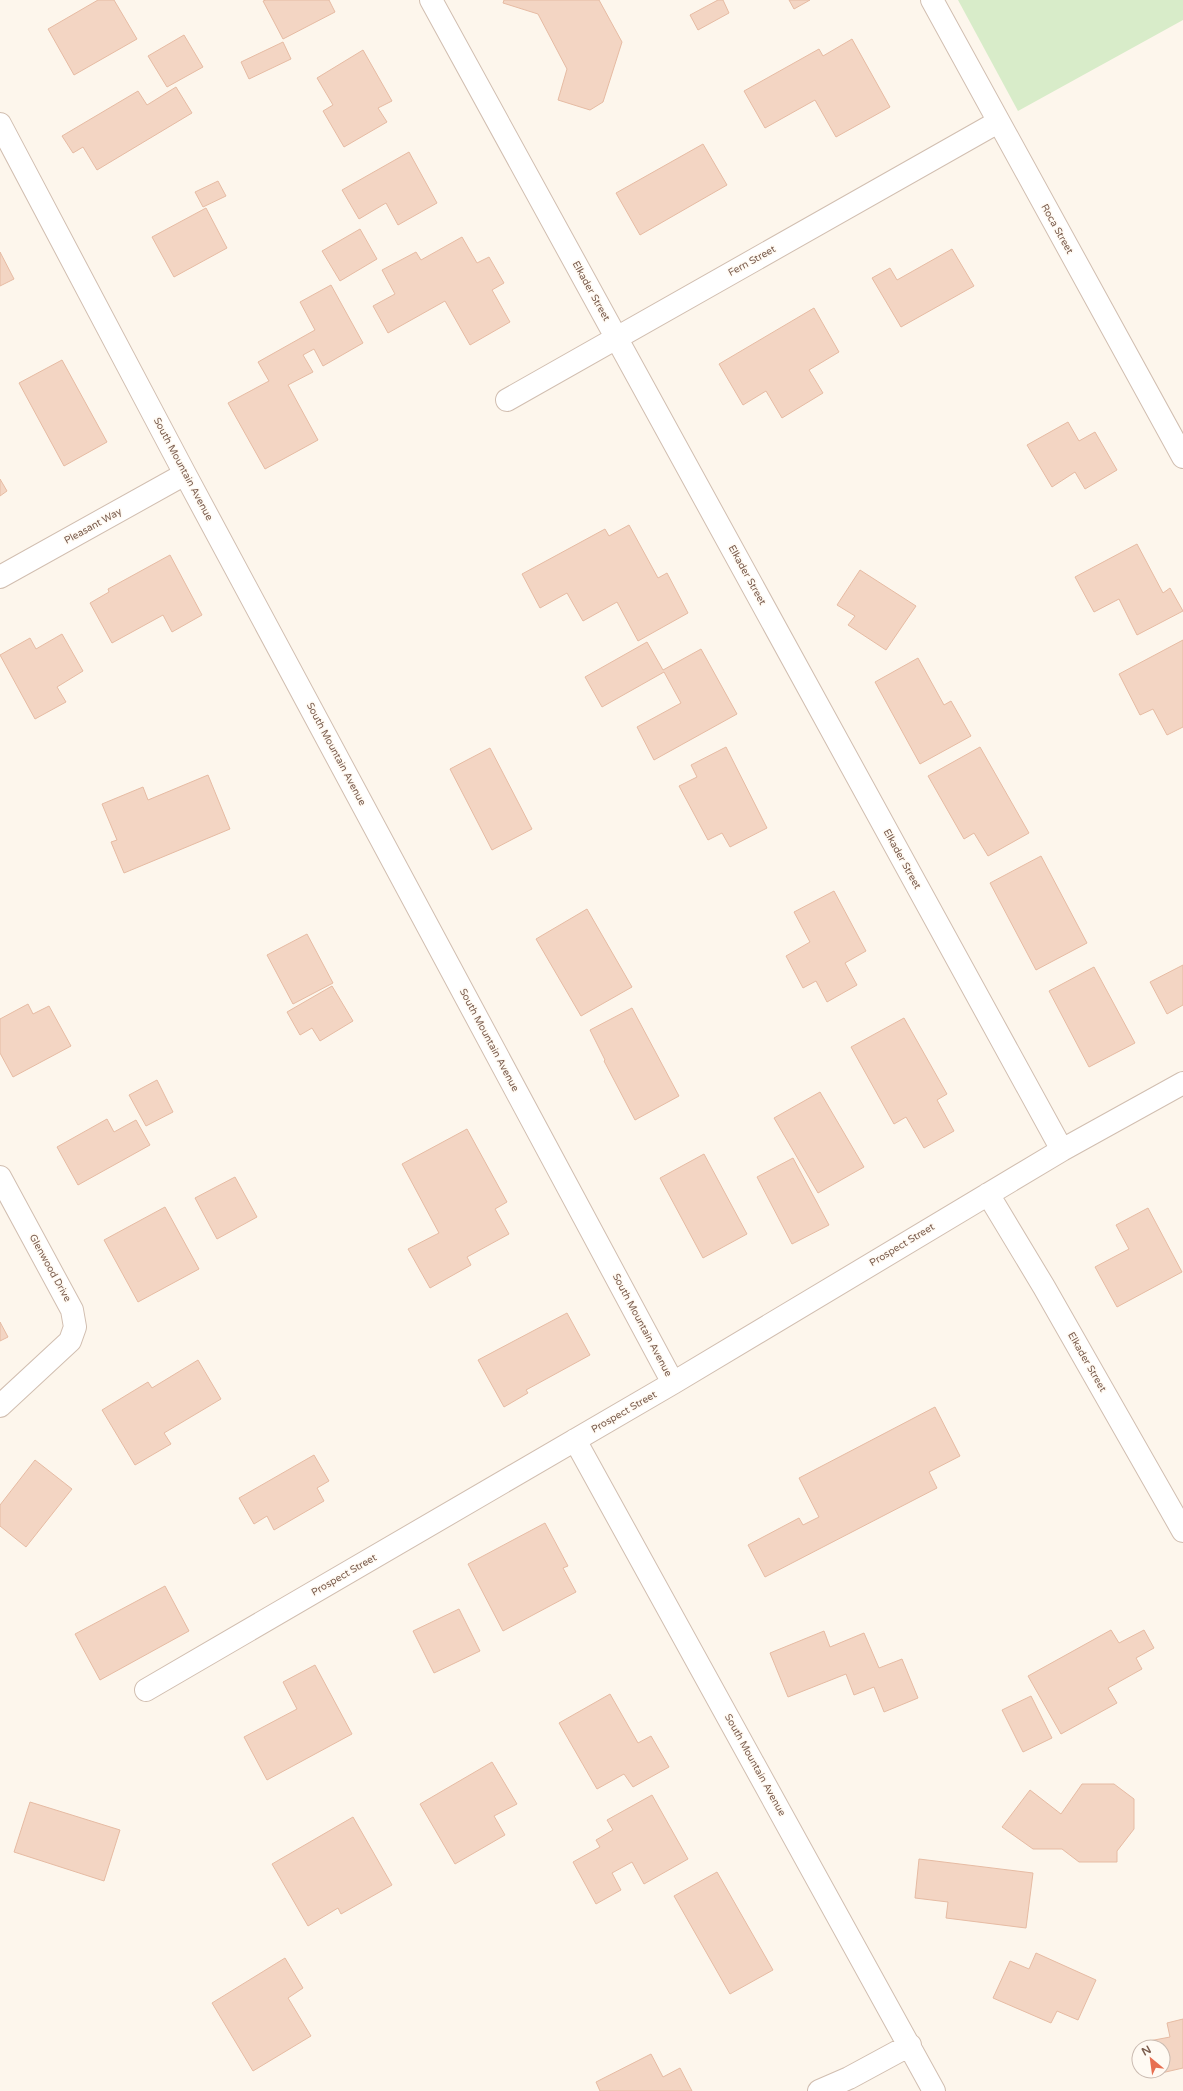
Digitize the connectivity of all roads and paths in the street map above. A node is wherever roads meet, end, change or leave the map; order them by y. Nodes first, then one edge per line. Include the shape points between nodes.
1 (430, 0) edge
2 (932, 0) edge
3 (998, 122) junction
4 (0, 124) edge
5 (616, 337) junction
6 (507, 400) dead end
7 (1183, 457) edge
8 (185, 474) junction
9 (0, 577) edge
10 (1183, 1083) edge
11 (1062, 1150) junction
12 (0, 1177) edge
13 (988, 1194) junction
14 (673, 1383) junction
15 (0, 1406) edge
16 (575, 1440) junction
17 (1183, 1531) edge
18 (146, 1690) dead end
19 (910, 2045) junction
20 (819, 2091) edge
21 (934, 2091) edge

1 - 5 street, Elkader Street
2 - 3 street, Roca Street
3 - 5 street, Fern Street
3 - 7 street, Roca Street
4 - 8 street, South Mountain Avenue
5 - 6 street, Fern Street
5 - 11 street, Elkader Street
8 - 9 street, Pleasant Way
8 - 14 street, South Mountain Avenue
10 - 11 street, Prospect Street
11 - 13 street, Prospect Street
12 - 15 street, Glenwood Drive via 72,1310 75,1327 70,1342
13 - 14 street, Prospect Street
13 - 17 street, Elkader Street
14 - 16 street, Prospect Street
16 - 18 street, Prospect Street
16 - 19 street, South Mountain Avenue
19 - 20 street
19 - 21 street, South Mountain Avenue

